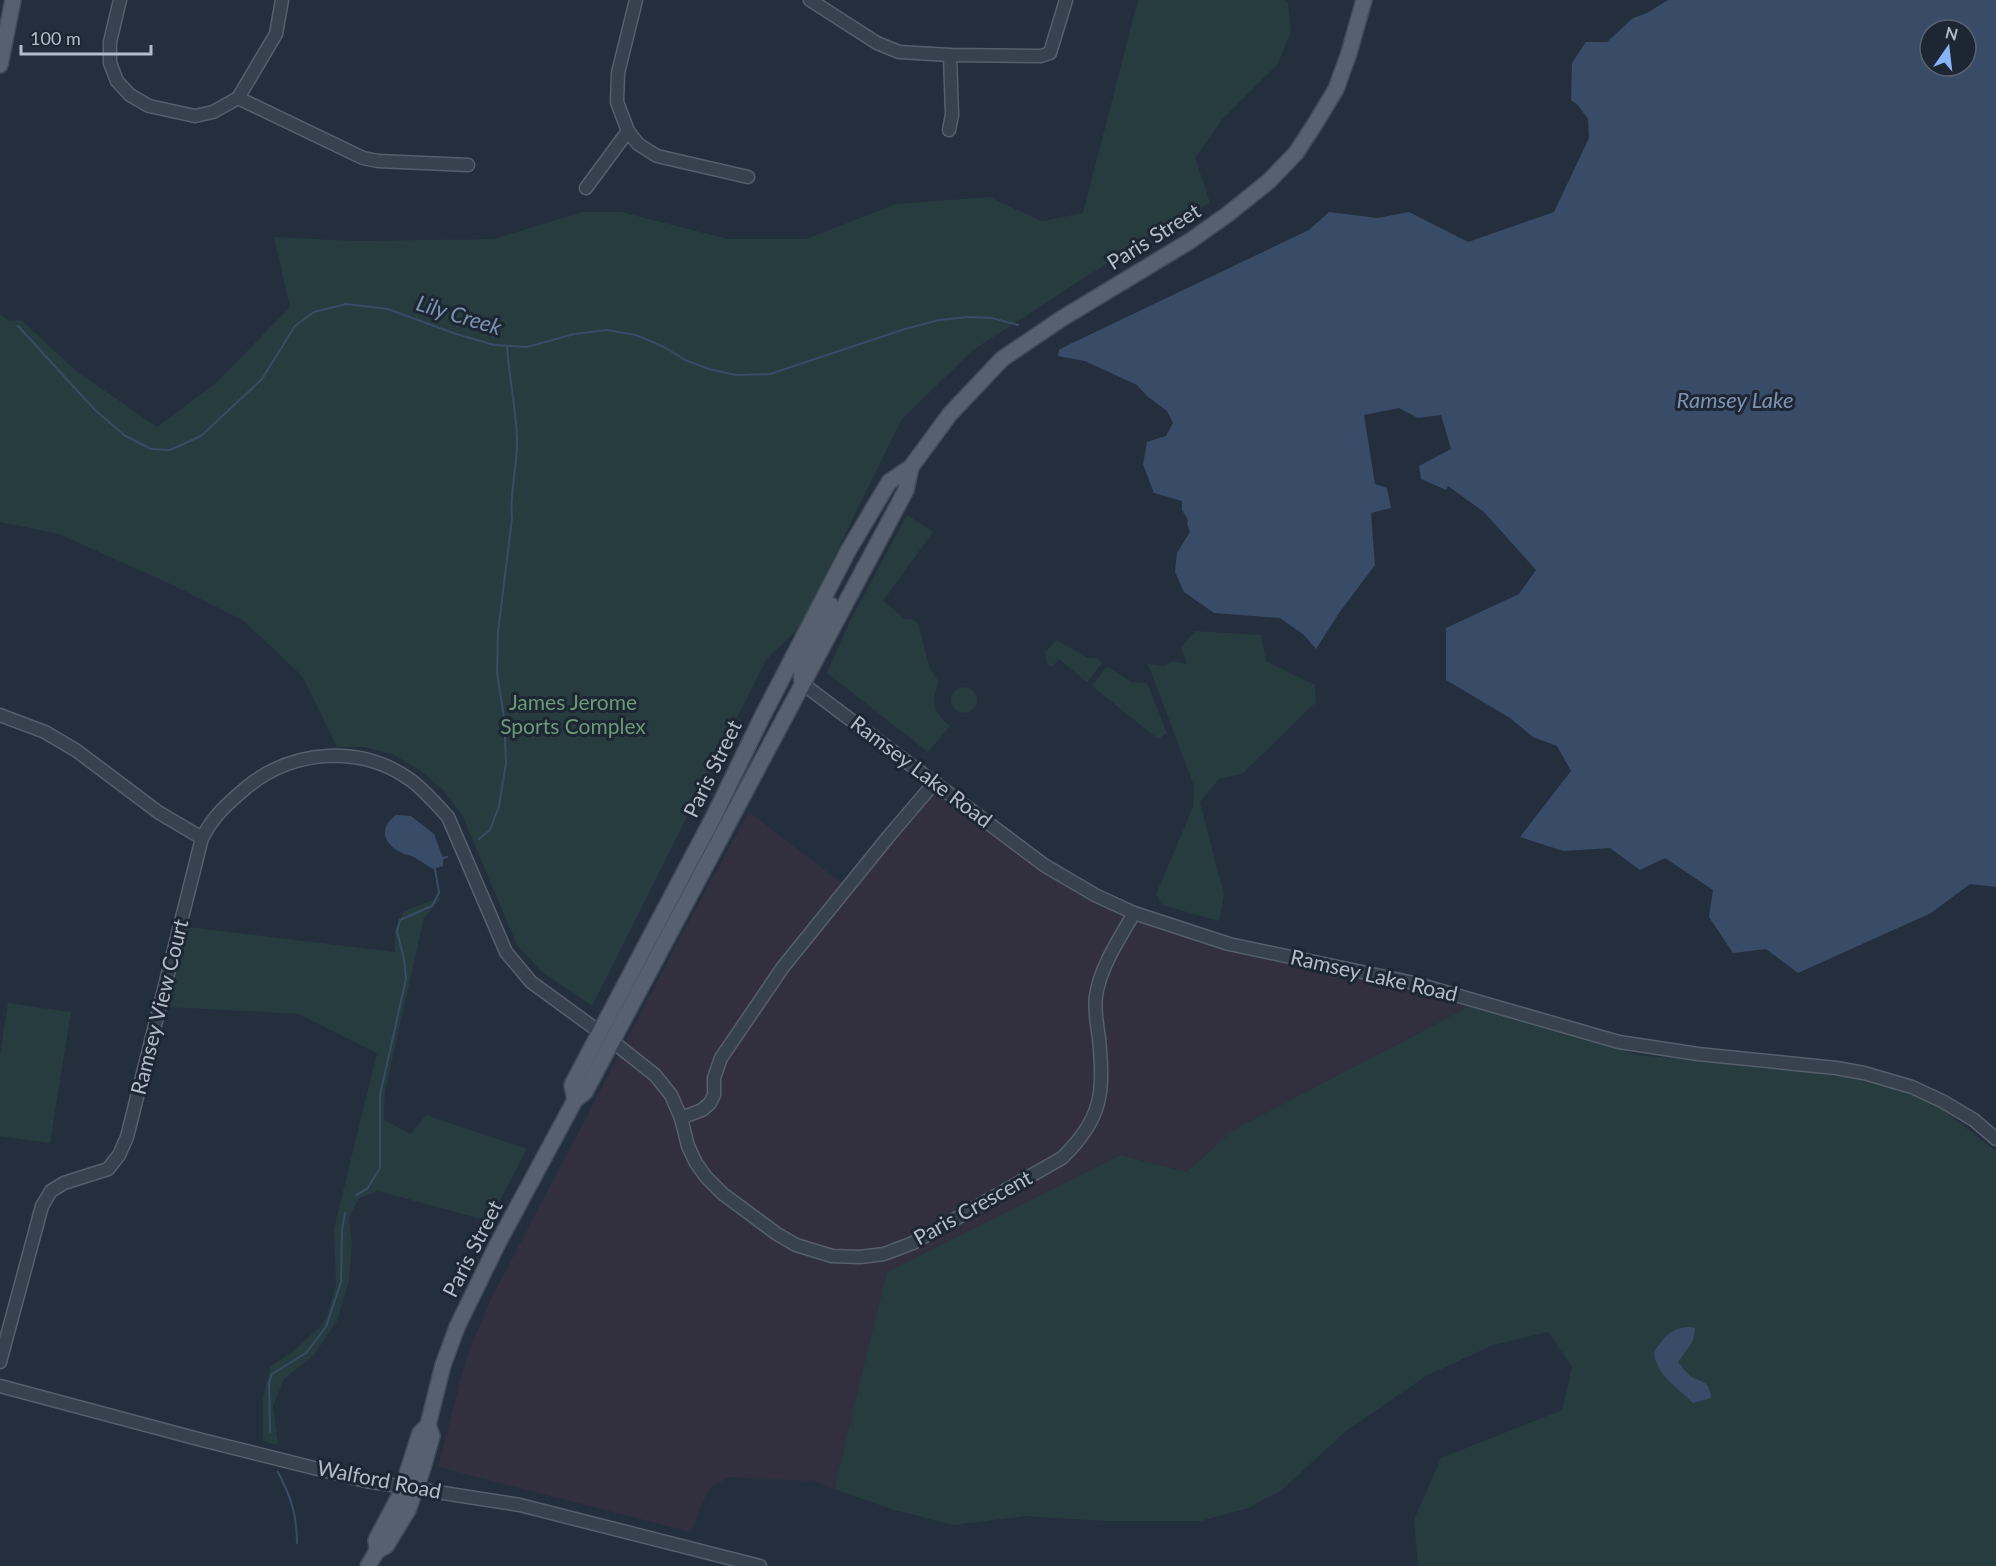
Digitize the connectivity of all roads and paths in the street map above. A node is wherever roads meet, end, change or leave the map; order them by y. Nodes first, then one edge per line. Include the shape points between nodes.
1 (13, 0) edge
2 (120, 0) edge
3 (282, 0) edge
4 (636, 0) edge
5 (810, 0) edge
6 (1066, 0) edge
7 (1364, 0) edge
8 (950, 55) junction
9 (0, 65) edge
10 (238, 98) junction
11 (949, 130) dead end
12 (628, 131) junction
13 (468, 165) dead end
14 (748, 177) dead end
15 (586, 188) dead end
16 (911, 467) junction
17 (890, 482) junction
18 (803, 684) junction
19 (774, 693) junction
20 (0, 715) edge
21 (935, 782) junction
22 (202, 838) junction
23 (1134, 913) junction
24 (606, 1036) junction
25 (681, 1118) junction
26 (1996, 1139) edge
27 (0, 1362) edge
28 (0, 1386) edge
29 (409, 1488) junction
30 (368, 1566) edge
31 (760, 1566) edge

1 - 9 main road
2 - 10 street via 110,42 110,63 117,81 130,95 149,106 195,116 213,112
3 - 10 street via 276,34
4 - 12 street via 618,73 617,102
5 - 8 street via 877,43 899,51
6 - 8 street via 1050,53
7 - 16 main road, Paris Street via 1336,89 1296,153 1269,181 1190,241 1002,359 950,414
8 - 11 street
10 - 13 street via 363,158
12 - 14 street via 638,144 657,156
12 - 15 street
16 - 17 main road, Paris Street
16 - 18 main road, Paris Street via 906,490
17 - 18 main road via 803,662
17 - 19 main road, Paris Street via 861,526
18 - 19 main road via 785,684
18 - 21 street, Ramsey Lake Road
18 - 24 main road, Paris Street
19 - 24 main road, Paris Street
20 - 22 street via 69,746 158,812
21 - 23 street, Ramsey Lake Road via 1044,865
21 - 25 street via 783,967 721,1058 710,1103
22 - 24 street, Ramsey View Court via 222,808 261,776 287,764 310,756 334,755 362,758 387,767 412,781 448,817 506,952 531,982
22 - 27 street, Ramsey View Court via 128,1137 108,1169 64,1183 51,1191 42,1206
23 - 25 street, Paris Crescent via 1104,971 1096,996 1100,1096 1096,1114 1084,1133 1062,1158 913,1244 860,1257 832,1256 796,1245 723,1194 706,1177 692,1155
23 - 26 street, Ramsey Lake Road via 1229,944 1414,983 1619,1042 1864,1072 1942,1101
24 - 25 street, Paris Crescent via 655,1075 671,1095
24 - 29 main road, Paris Street via 585,1092 575,1100 457,1327 428,1425 420,1433
28 - 29 street, Walford Road via 366,1481
29 - 30 main road, Paris Street via 408,1510 386,1546 377,1551
29 - 31 street, Walford Road via 520,1505

